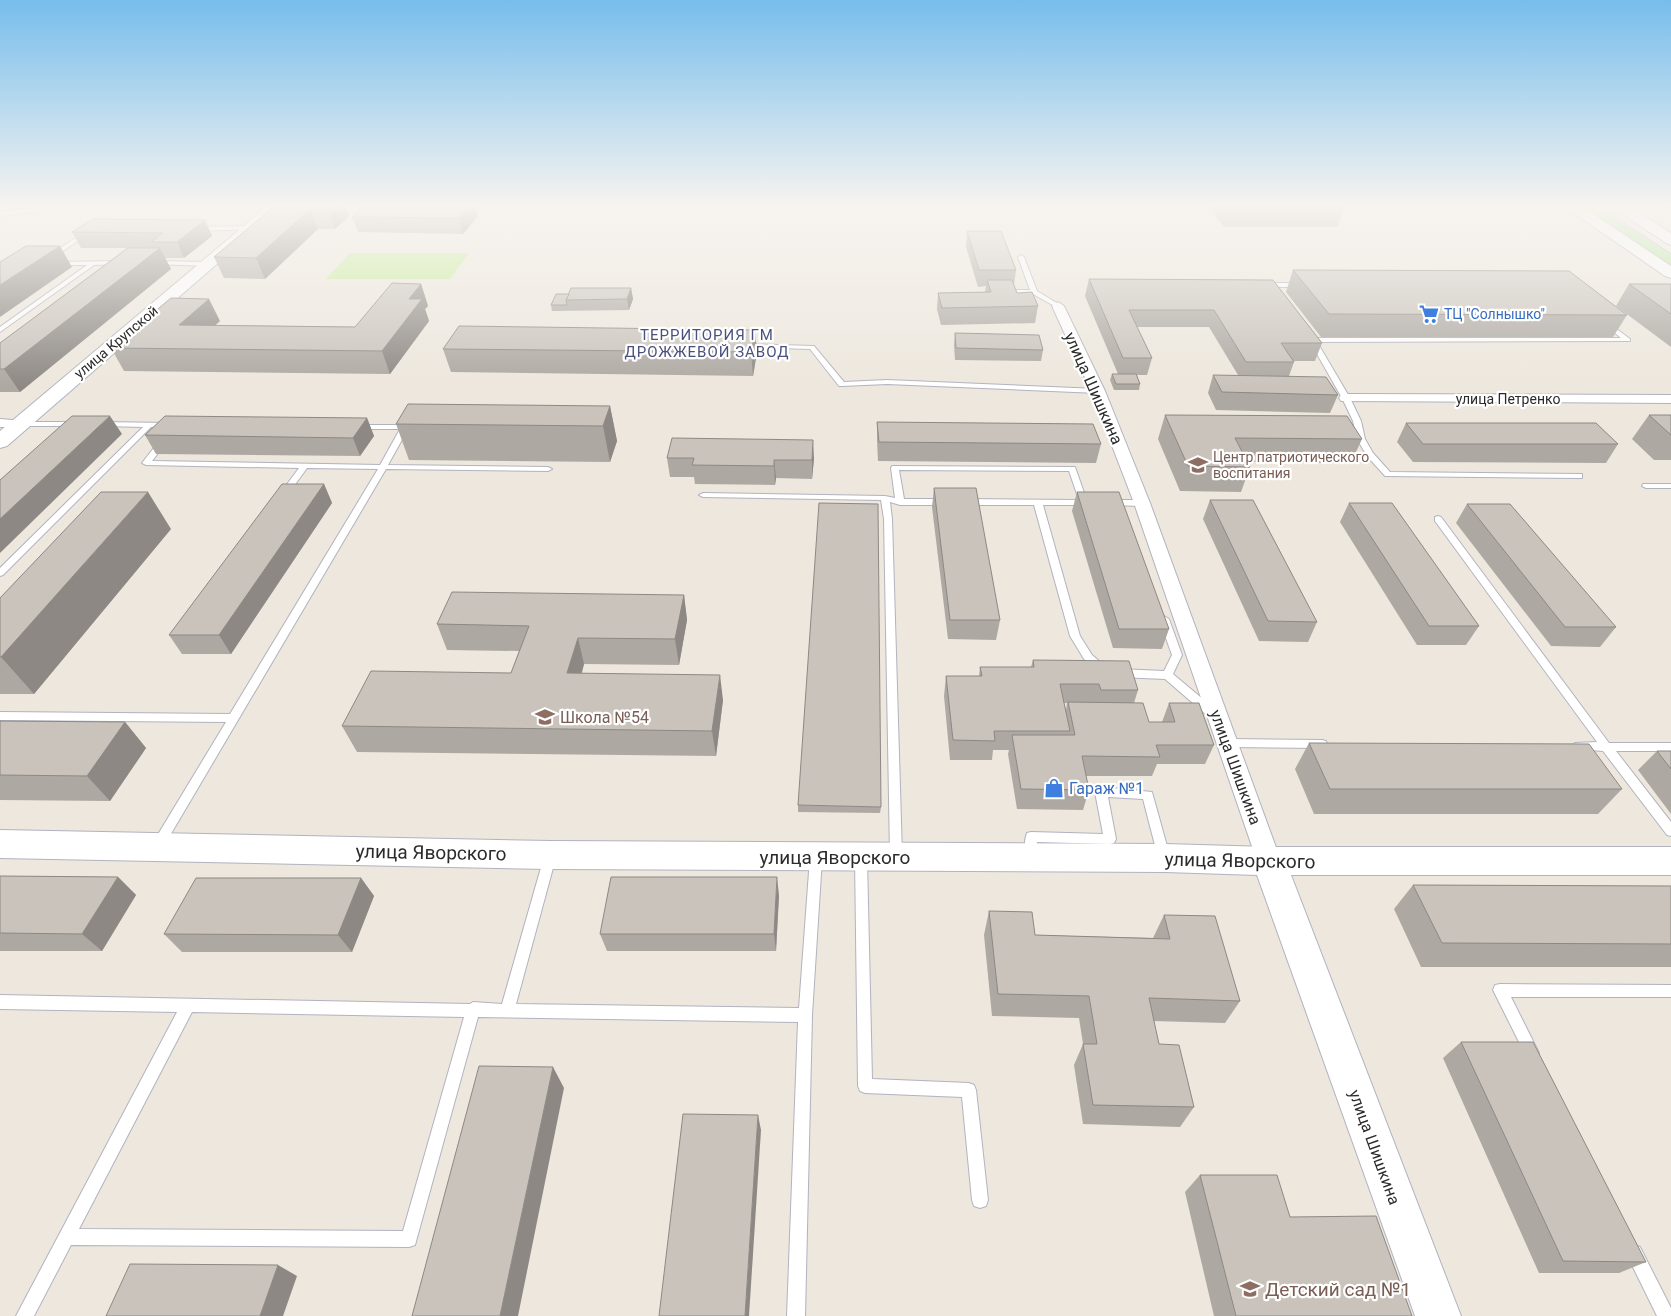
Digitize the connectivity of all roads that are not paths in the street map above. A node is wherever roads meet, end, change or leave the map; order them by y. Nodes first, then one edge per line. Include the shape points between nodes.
1 (90, 265) edge
2 (207, 265) edge
3 (1024, 265) edge
4 (1660, 265) edge
5 (1671, 273) edge
6 (1312, 285) edge
7 (998, 292) edge
8 (1034, 292) junction
9 (1284, 301) edge
10 (1058, 306) joint
11 (1597, 316) edge
12 (0, 330) edge
13 (1306, 332) edge
14 (1312, 340) junction
15 (732, 346) edge
16 (1098, 391) junction
17 (1346, 398) junction
18 (1671, 399) edge
19 (0, 424) edge
20 (20, 424) junction
21 (90, 424) edge
22 (100, 424) edge
23 (149, 424) junction
24 (345, 427) edge
25 (0, 442) edge
26 (305, 466) junction
27 (383, 467) junction
28 (548, 469) dead end
29 (1579, 476) dead end
30 (1646, 486) dead end
31 (1671, 486) edge
32 (702, 495) dead end
33 (885, 498) junction
34 (900, 502) junction
35 (1142, 502) junction
36 (1038, 503) junction
37 (1093, 503) junction
38 (276, 505) edge
39 (1438, 519) dead end
40 (0, 573) edge
41 (1161, 610) edge
42 (1167, 675) junction
43 (0, 716) edge
44 (232, 718) junction
45 (1220, 720) junction
46 (1229, 743) junction
47 (1338, 744) edge
48 (1566, 746) edge
49 (1606, 747) junction
50 (1671, 747) edge
51 (1671, 832) edge
52 (0, 844) edge
53 (158, 846) junction
54 (550, 855) junction
55 (816, 858) junction
56 (861, 858) junction
57 (896, 858) junction
58 (1031, 858) junction
59 (1165, 858) junction
60 (1270, 861) junction
61 (1671, 861) edge
62 (1671, 991) edge
63 (0, 1002) edge
64 (188, 1005) junction
65 (473, 1009) junction
66 (507, 1011) junction
67 (806, 1015) junction
68 (1541, 1069) edge
69 (980, 1200) dead end
70 (67, 1237) junction
71 (1626, 1237) edge
72 (26, 1316) edge
73 (796, 1316) edge
74 (1438, 1316) edge
75 (1666, 1316) edge

1 - 12 lane
2 - 20 main road, улица Крупской
3 - 8 lane
4 - 5 main road
6 - 9 lane via 1273,285
7 - 8 lane
8 - 10 lane
10 - 16 street, улица Шишкина
11 - 14 lane via 1628,340
13 - 14 lane
14 - 17 lane
15 - 16 lane via 812,347 842,384 887,382
16 - 35 street, улица Шишкина
17 - 18 street, улица Петренко
17 - 29 lane via 1361,439 1388,474
19 - 20 street
20 - 21 lane
20 - 25 main road, улица Крупской
22 - 23 lane
23 - 26 lane via 177,425 146,462
23 - 40 lane
24 - 27 lane via 405,427
26 - 27 lane
26 - 38 lane
27 - 28 lane
27 - 44 lane
30 - 31 lane
32 - 33 lane
33 - 34 lane
33 - 57 lane
34 - 36 lane
34 - 37 lane via 896,468 1072,469
35 - 37 lane via 1122,507
35 - 45 street, улица Шишкина
36 - 37 lane
36 - 42 lane via 1075,636 1088,656 1096,665 1111,672
39 - 49 lane
41 - 42 lane via 1177,655
42 - 45 lane
43 - 44 lane
44 - 53 lane
45 - 46 street, улица Шишкина
46 - 47 lane
46 - 60 street, улица Шишкина
48 - 49 lane
49 - 50 lane
49 - 51 lane
52 - 53 main road, улица Яворского
53 - 54 main road, улица Яворского
54 - 55 main road, улица Яворского
54 - 66 lane
55 - 56 main road, улица Яворского
55 - 67 lane
56 - 57 main road, улица Яворского
56 - 69 lane via 865,1086 969,1090
57 - 58 main road, улица Яворского
58 - 59 main road, улица Яворского
58 - 59 lane via 1031,837 1110,838 1101,792 1148,795
59 - 60 main road, улица Яворского
60 - 61 main road, улица Яворского
60 - 74 main road, улица Шишкина
62 - 68 lane via 1500,990
63 - 64 lane
64 - 65 lane
64 - 70 lane
65 - 66 lane
65 - 70 lane via 408,1239
66 - 67 lane
67 - 73 lane
70 - 72 lane
71 - 75 lane

